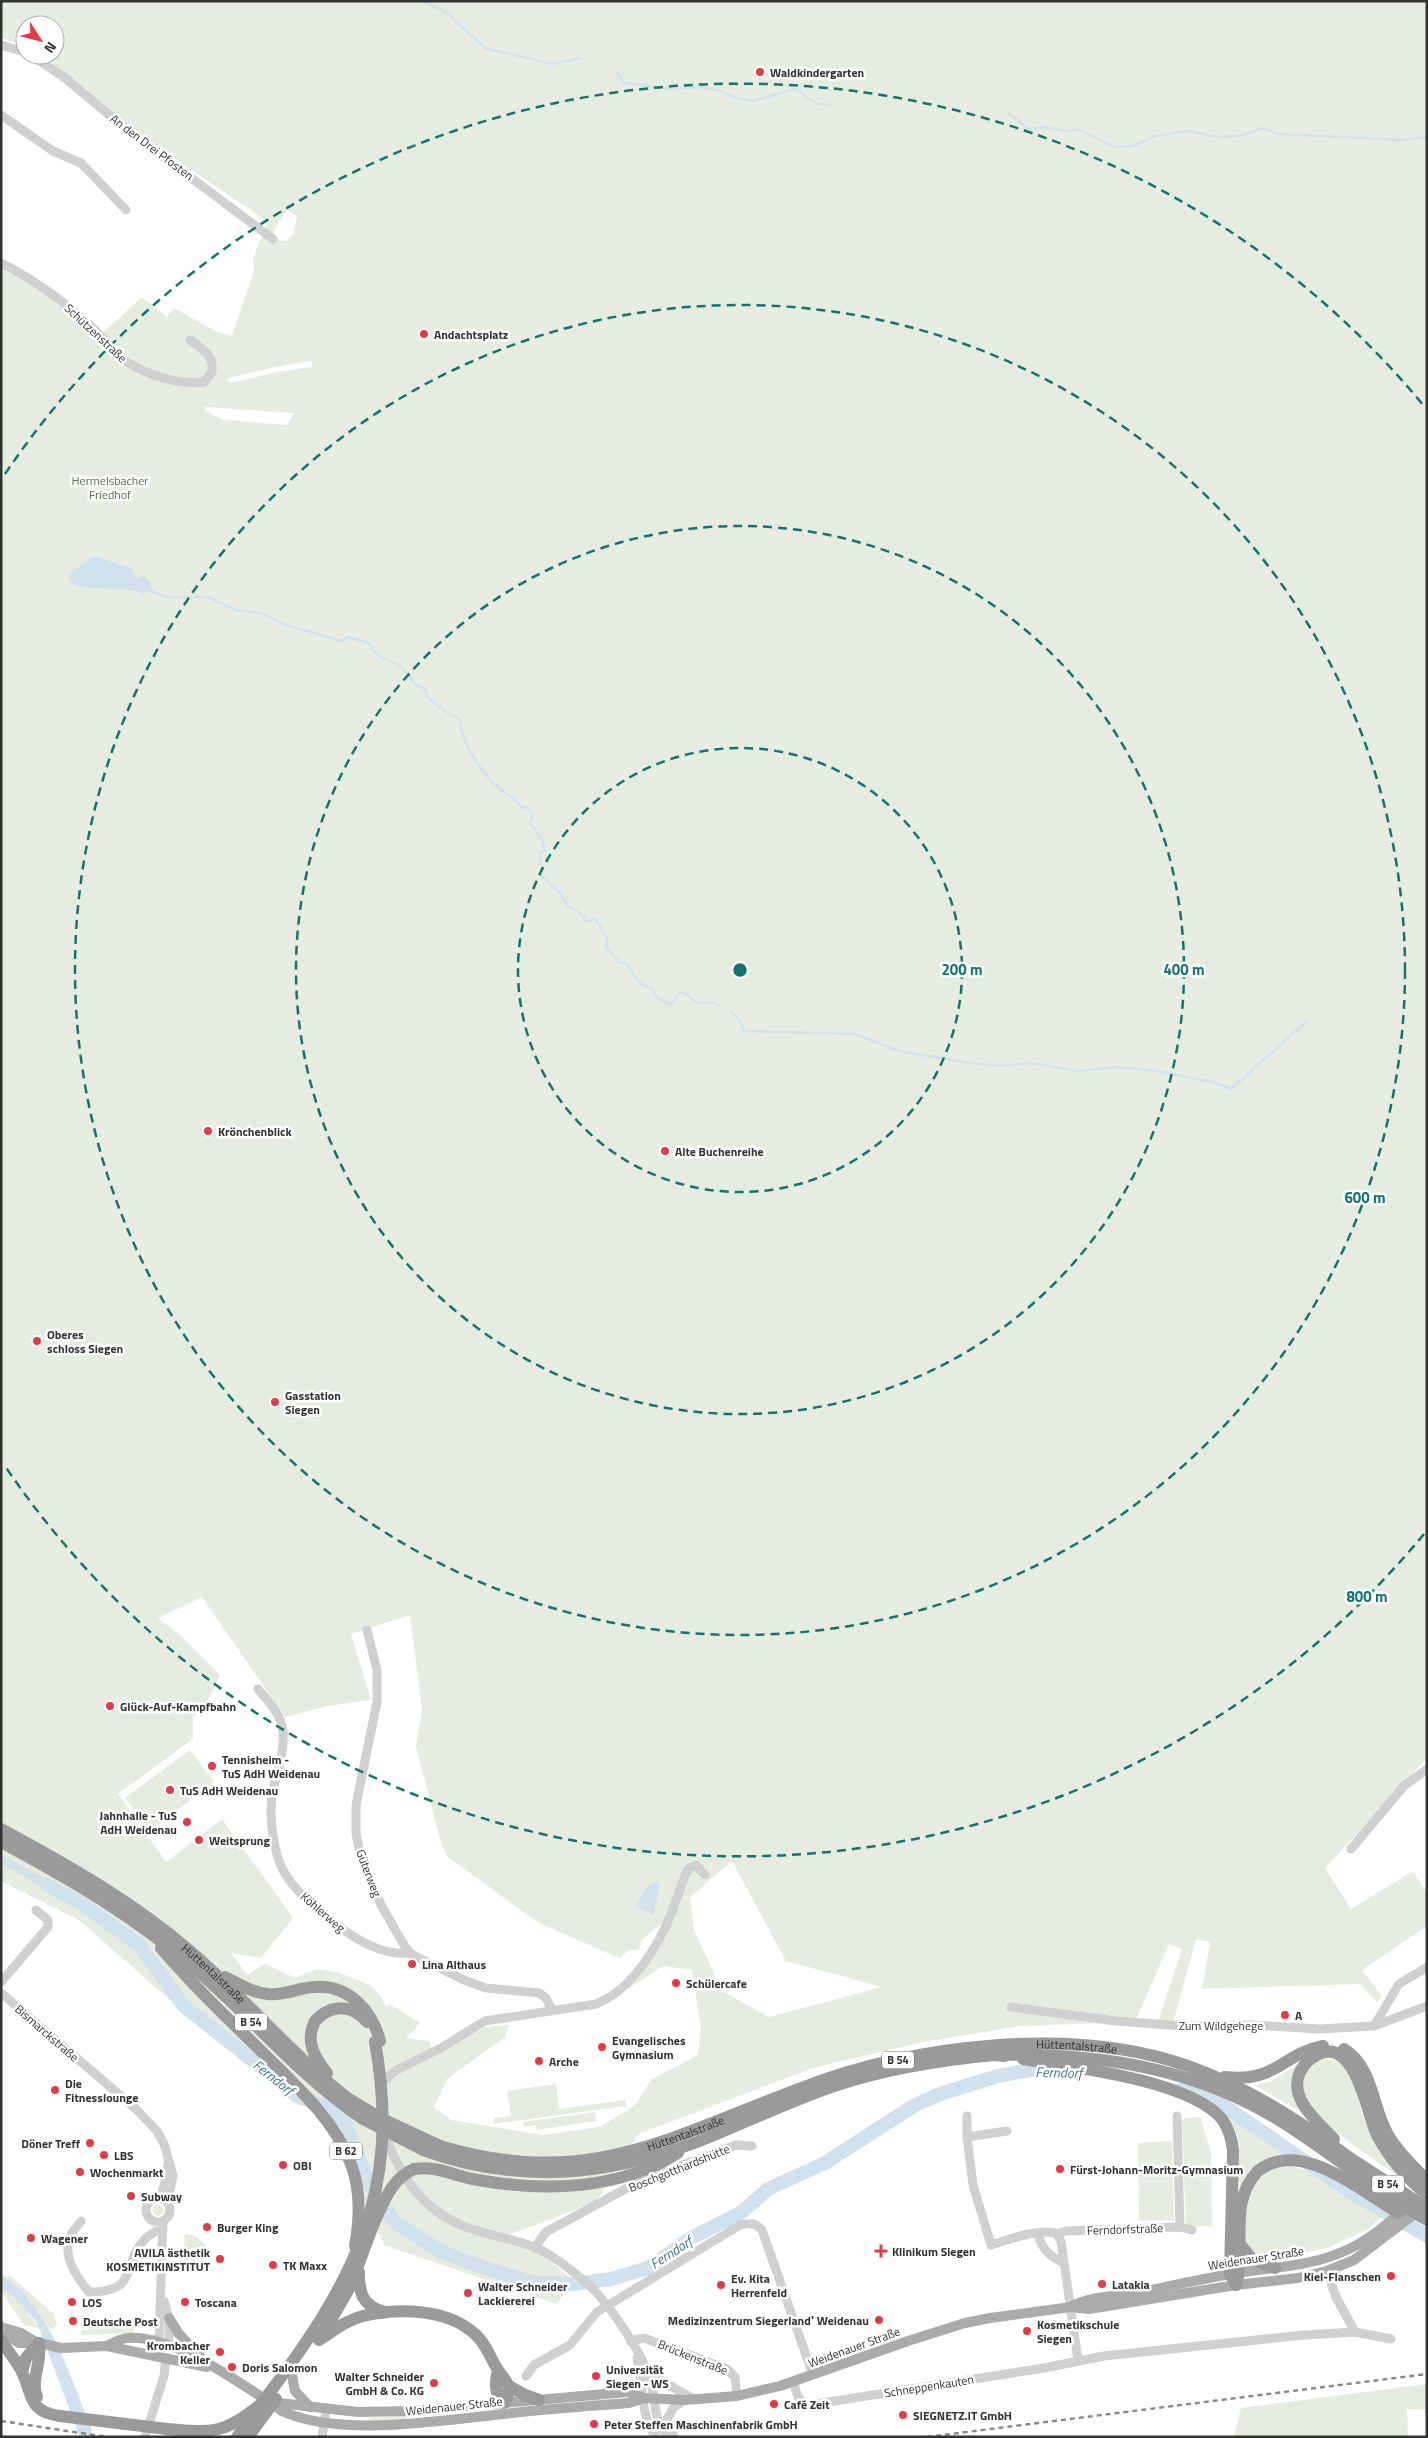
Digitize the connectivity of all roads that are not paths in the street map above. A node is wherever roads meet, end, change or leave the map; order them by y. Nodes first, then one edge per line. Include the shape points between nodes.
1 (1, 45) edge
2 (15, 49) edge
3 (45, 65) edge
4 (1, 115) edge
5 (126, 210) dead end
6 (273, 239) dead end
7 (1, 263) edge
8 (190, 340) dead end
9 (367, 1630) dead end
10 (258, 1689) dead end
11 (1427, 1769) edge
12 (1, 1830) edge
13 (1, 1842) edge
14 (1351, 1849) dead end
15 (705, 1875) dead end
16 (36, 1910) dead end
17 (140, 1924) junction
18 (410, 1953) junction
19 (1427, 1966) edge
20 (212, 1970) junction
21 (1, 1982) edge
22 (1, 1993) edge
23 (1427, 2006) edge
24 (1011, 2007) dead end
25 (552, 2010) junction
26 (1374, 2026) junction
27 (378, 2041) junction
28 (994, 2055) junction
29 (1210, 2075) junction
30 (346, 2097) junction
31 (968, 2116) dead end
32 (1177, 2116) dead end
33 (1007, 2131) dead end
34 (967, 2137) junction
35 (697, 2142) junction
36 (752, 2146) dead end
37 (438, 2150) junction
38 (1350, 2158) junction
39 (169, 2162) junction
40 (1412, 2166) junction
41 (1427, 2170) edge
42 (159, 2198) junction
43 (1423, 2201) edge
44 (168, 2202) junction
45 (81, 2221) dead end
46 (374, 2223) junction
47 (158, 2225) junction
48 (1427, 2225) edge
49 (1180, 2228) junction
50 (1390, 2228) junction
51 (1192, 2230) dead end
52 (172, 2232) dead end
53 (1038, 2234) junction
54 (1057, 2234) junction
55 (1239, 2243) junction
56 (161, 2246) junction
57 (535, 2247) junction
58 (1064, 2263) junction
59 (356, 2265) junction
60 (1275, 2268) junction
61 (1327, 2271) junction
62 (1235, 2277) junction
63 (162, 2296) junction
64 (608, 2305) junction
65 (1071, 2307) junction
66 (390, 2313) junction
67 (169, 2318) junction
68 (1, 2327) edge
69 (1, 2332) edge
70 (1355, 2332) junction
71 (1391, 2339) dead end
72 (1, 2340) edge
73 (319, 2340) junction
74 (630, 2341) junction
75 (164, 2342) junction
76 (38, 2343) junction
77 (107, 2346) junction
78 (636, 2351) junction
79 (166, 2358) junction
80 (1078, 2360) junction
81 (212, 2367) junction
82 (646, 2367) junction
83 (498, 2370) junction
84 (813, 2374) junction
85 (292, 2375) dead end
86 (526, 2376) dead end
87 (27, 2378) junction
88 (793, 2381) junction
89 (512, 2388) junction
90 (736, 2396) junction
91 (648, 2398) junction
92 (539, 2400) junction
93 (690, 2400) junction
94 (266, 2403) junction
95 (310, 2407) junction
96 (505, 2408) junction
97 (326, 2410) junction
98 (324, 2422) junction
99 (167, 2429) junction
100 (145, 2437) edge
101 (184, 2437) edge
102 (237, 2437) edge
103 (248, 2437) edge
104 (322, 2437) edge
105 (656, 2437) edge
106 (667, 2437) edge
107 (674, 2437) edge

1 - 2 street
3 - 6 street, An den Drei Pfosten
4 - 5 street via 53,151 80,162
7 - 8 street, Schützenstraße via 49,290 128,364 168,379 185,383 204,382 212,372 212,360
9 - 18 street, Güterweg via 377,1670 377,1702 356,1805 356,1834 374,1890 387,1918
10 - 18 street, Köhlerweg via 277,1714 283,1730 272,1794 272,1832 284,1872 305,1898 351,1935 397,1954
11 - 14 street via 1404,1786
12 - 20 highway, Hüttentalstraße / B 54 via 118,1896 178,1940
13 - 17 highway, Hüttentalstraße / B 54 via 87,1889
15 - 25 street via 696,1865 688,1869 673,1910 656,1942 619,1990 596,2004
16 - 21 street via 48,1920 48,1927
17 - 37 highway, Hüttentalstraße / B 54, bridge via 216,1988 330,2096 393,2136
17 - 59 highway, B 62, bridge via 306,2097 337,2135 352,2165 358,2198
18 - 25 street via 480,1986 539,1993 546,1998
19 - 26 street via 1399,1984
20 - 27 highway, B 54 via 265,1994 284,1994 313,1987 336,1989 358,2002 371,2017
20 - 30 highway, Hüttentalstraße / B 54
22 - 39 street, Bismarckstraße via 136,2109 157,2131
23 - 26 street, Zum Wildgehege
24 - 26 street, Zum Wildgehege via 1183,2026 1252,2025 1320,2029
25 - 57 street via 485,2021 471,2028 395,2072 383,2082 377,2102 385,2136 407,2182 418,2196 450,2222
27 - 30 highway, B 62 via 365,2020 353,2010 344,2008 332,2008 321,2014 312,2027 310,2041 313,2052
27 - 46 highway, B 62, bridge via 388,2093 388,2137 385,2172
27 - 59 highway, B 62, bridge via 383,2117 380,2167
28 - 35 highway, Hüttentalstraße / B 54 via 929,2063 852,2081
28 - 43 highway, Hüttentalstraße / B 54, bridge via 1111,2059 1161,2069 1206,2084 1269,2114 1398,2203
28 - 62 highway, bridge via 1116,2074 1197,2101 1215,2113 1226,2125 1232,2142
29 - 37 highway, Hüttentalstraße / B 54 via 1164,2059 1083,2046 1033,2044 962,2048 893,2060 829,2077 676,2138 597,2160 518,2162
29 - 38 highway, Hüttentalstraße / B 54 via 1275,2106
29 - 40 highway via 1260,2076 1320,2046 1332,2045 1353,2054 1366,2073 1387,2132
30 - 37 highway, Hüttentalstraße / B 54, bridge
31 - 34 street
32 - 49 street
33 - 34 street
34 - 53 street, Ferndorfstraße via 973,2185 991,2244
35 - 37 highway, Hüttentalstraße / B 54 via 632,2162 574,2172 544,2173 495,2169
35 - 46 highway, B 54, bridge via 638,2174 596,2183 547,2186 494,2183 432,2169 414,2169 394,2184
36 - 57 street, Boschgotthardshütte via 736,2145 640,2181 546,2232
38 - 43 highway, Hüttentalstraße / B 54, bridge
38 - 43 highway via 1300,2100 1298,2077 1309,2060 1323,2052 1332,2052 1347,2061 1359,2082 1378,2135
39 - 42 street, Bismarckstraße
39 - 44 street, Bismarckstraße via 173,2176
40 - 41 highway
40 - 43 highway
42 - 44 street
42 - 47 street, Bismarckstraße via 151,2200 146,2208 148,2217
43 - 50 main road, Weidenauer Straße
44 - 47 street, Bismarckstraße via 169,2216
45 - 47 street via 70,2236 68,2245 75,2274 88,2292 106,2292 118,2287 127,2278 143,2241
46 - 59 highway, B 62
47 - 56 street, Bismarckstraße
48 - 55 highway, bridge via 1322,2168 1308,2162 1284,2160 1272,2162 1258,2171 1242,2194
49 - 51 street, Ferndorfstraße
49 - 54 street, Ferndorfstraße via 1066,2231
50 - 60 main road, Weidenauer Straße via 1339,2254
50 - 61 main road, Weidenauer Straße via 1354,2260
52 - 56 street
53 - 54 street, Ferndorfstraße
53 - 58 street via 1045,2251
54 - 58 street
55 - 60 highway via 1252,2260
55 - 62 highway
56 - 63 street, Bismarckstraße
57 - 64 street via 566,2267
58 - 65 street
59 - 66 highway via 364,2301 370,2307
59 - 73 highway, B 62 via 342,2303
59 - 94 highway, B 62, bridge
60 - 62 main road, Weidenauer Straße
61 - 62 main road, Weidenauer Straße via 1298,2278
61 - 70 street via 1336,2297
62 - 65 main road, Weidenauer Straße via 1087,2299
63 - 67 street, Bismarckstraße
63 - 75 street, Bismarckstraße
64 - 74 street
64 - 84 street via 740,2225 754,2224 762,2230
64 - 86 street via 597,2312 570,2344 534,2366
65 - 80 street
65 - 84 main road, Weidenauer Straße via 965,2323
66 - 73 highway via 363,2316 342,2324
66 - 83 highway via 429,2313 459,2322 481,2340
67 - 75 street, Bismarckstraße
67 - 81 main road via 179,2334
68 - 76 main road, Weidenauer Straße
69 - 76 main road, Weidenauer Straße via 19,2343
70 - 71 street, Schneppenkauten
70 - 80 street, Schneppenkauten
72 - 87 highway
73 - 103 highway, B 62, bridge
74 - 78 street
74 - 90 street, Brückenstraße via 644,2338 727,2369 735,2377
75 - 77 main road, Weidenauer Straße via 126,2337
75 - 79 main road
75 - 81 main road, Weidenauer Straße
76 - 77 main road, Weidenauer Straße via 61,2348
76 - 87 highway via 40,2362
77 - 79 main road, Weidenauer Straße
78 - 82 street
78 - 91 street
79 - 81 main road, Weidenauer Straße
79 - 100 street via 164,2376
80 - 88 street, Schneppenkauten via 816,2404 803,2403
81 - 94 main road, Weidenauer Straße
82 - 91 street via 651,2383
82 - 93 street
83 - 89 highway
83 - 96 highway via 496,2390
84 - 88 main road, Weidenauer Straße
85 - 95 main road via 295,2391
87 - 99 highway, bridge via 30,2397 39,2409 50,2415
88 - 90 main road, Weidenauer Straße
89 - 92 highway
89 - 96 highway
90 - 93 main road, Weidenauer Straße
91 - 92 main road, Weidenauer Straße via 628,2392
91 - 93 main road, Weidenauer Straße
91 - 96 main road, Weidenauer Straße via 629,2403
91 - 105 street via 648,2424
91 - 106 street
92 - 96 main road, Weidenauer Straße
93 - 107 street via 674,2407 667,2419
94 - 95 main road, Weidenauer Straße
94 - 98 main road, Weidenauer Straße via 296,2417
94 - 99 highway via 239,2422 222,2429 202,2432
94 - 102 highway, B 62
95 - 97 main road, Weidenauer Straße
96 - 97 main road, Weidenauer Straße
96 - 98 main road, Weidenauer Straße via 403,2425
97 - 98 street
98 - 104 street
99 - 101 highway

